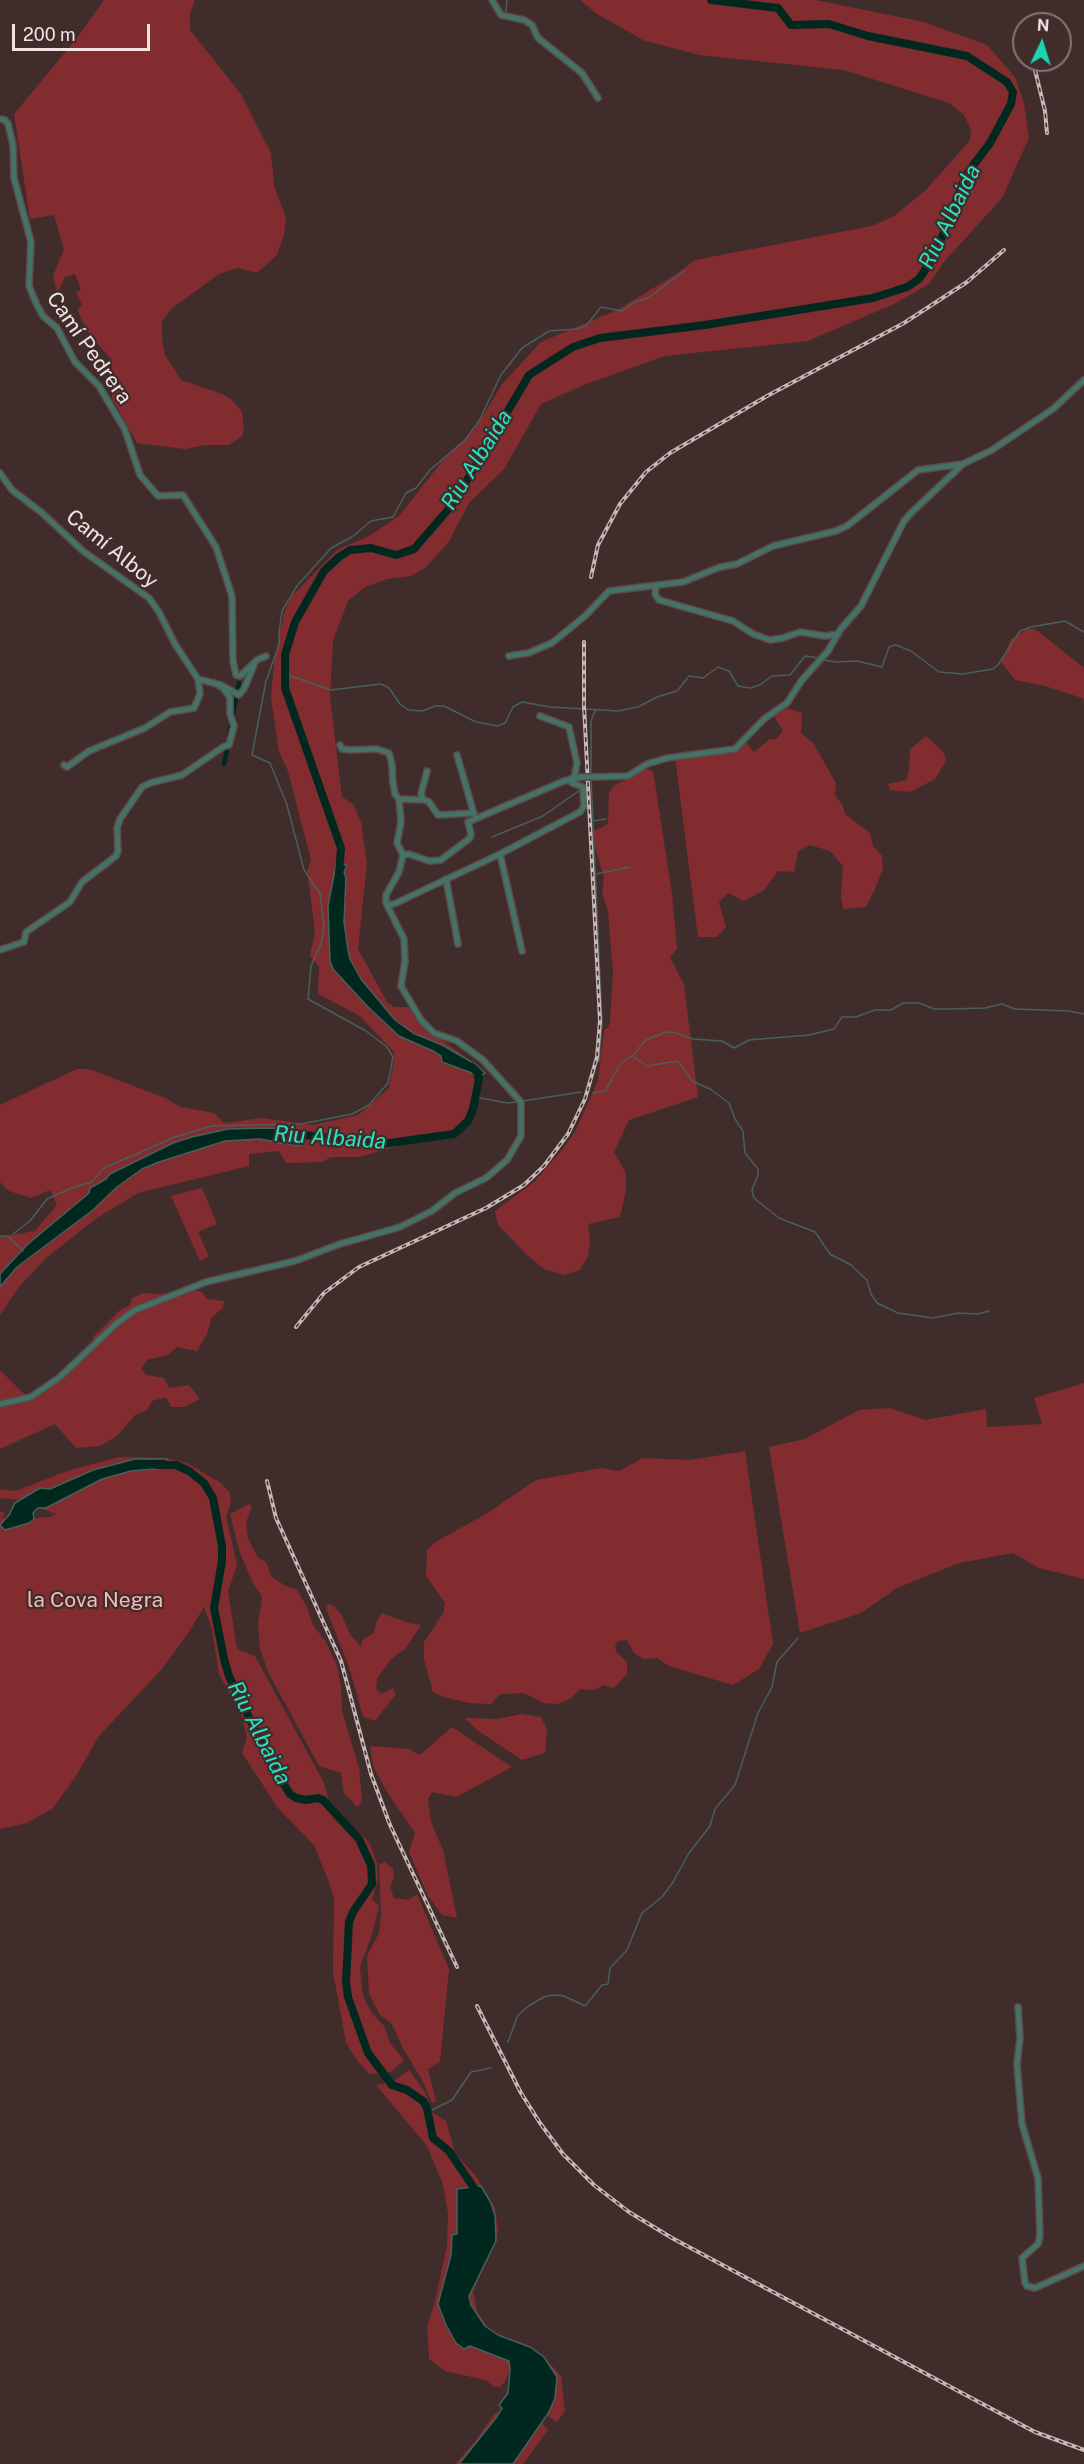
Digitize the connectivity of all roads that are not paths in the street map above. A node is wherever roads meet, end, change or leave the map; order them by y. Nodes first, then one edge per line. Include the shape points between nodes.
1 (492, 0) edge
2 (598, 98) dead end
3 (0, 119) edge
4 (1084, 380) edge
5 (963, 464) junction
6 (0, 473) edge
7 (656, 587) junction
8 (838, 634) junction
9 (266, 656) dead end
10 (509, 656) dead end
11 (255, 663) junction
12 (198, 679) junction
13 (215, 683) junction
14 (540, 716) dead end
15 (340, 745) dead end
16 (457, 755) dead end
17 (64, 765) dead end
18 (427, 771) dead end
19 (575, 778) junction
20 (399, 799) junction
21 (423, 800) junction
22 (475, 816) junction
23 (500, 854) junction
24 (403, 855) junction
25 (446, 879) junction
26 (387, 905) junction
27 (458, 944) dead end
28 (0, 950) edge
29 (522, 951) dead end
30 (0, 1404) edge
31 (1018, 2007) dead end
32 (1084, 2266) edge

1 - 2 street via 501,15 532,25 538,38 582,73
3 - 11 street, Camí Pedrera via 8,124 14,178 31,242 28,276 32,295 43,316 57,328 75,362 99,386 125,430 140,475 158,495 183,495 208,532 232,596 236,675
4 - 5 street via 1053,409 992,450
5 - 7 street via 918,470 841,529 773,546 737,564
5 - 8 street via 904,520 861,606
6 - 12 street, Camí Alboy via 12,490 83,551 149,598
7 - 8 street via 659,600 733,621 770,640 800,632
7 - 10 street via 609,591 552,643
8 - 19 street, bridge via 787,703 764,719 735,749 668,757 628,776
9 - 11 street
11 - 13 street via 239,694
12 - 13 street
12 - 17 street via 200,694 194,708 170,712 145,728 89,751 67,767
13 - 28 street via 230,697 234,726 229,746 182,775 142,787 117,828 116,856 82,882 70,902 26,932 24,942
14 - 19 street via 569,727 577,763
15 - 20 street via 342,749 383,749 389,753
16 - 22 street
18 - 21 street
19 - 22 street
19 - 23 street via 572,783 583,787 583,810
20 - 21 street
20 - 24 street via 401,822 397,843
21 - 22 street via 438,815
22 - 24 street via 468,822 470,838 445,858 429,861
23 - 25 street
23 - 29 street
24 - 26 street via 386,895
25 - 26 street
25 - 27 street
26 - 30 street via 404,939 401,986 421,1020 434,1033 457,1041 483,1060 521,1102 521,1136 507,1160 486,1178 400,1227 301,1259 206,1282 135,1310 60,1377 30,1397
31 - 32 street via 1022,2124 1038,2178 1040,2236 1038,2244 1023,2258 1025,2283 1035,2288

